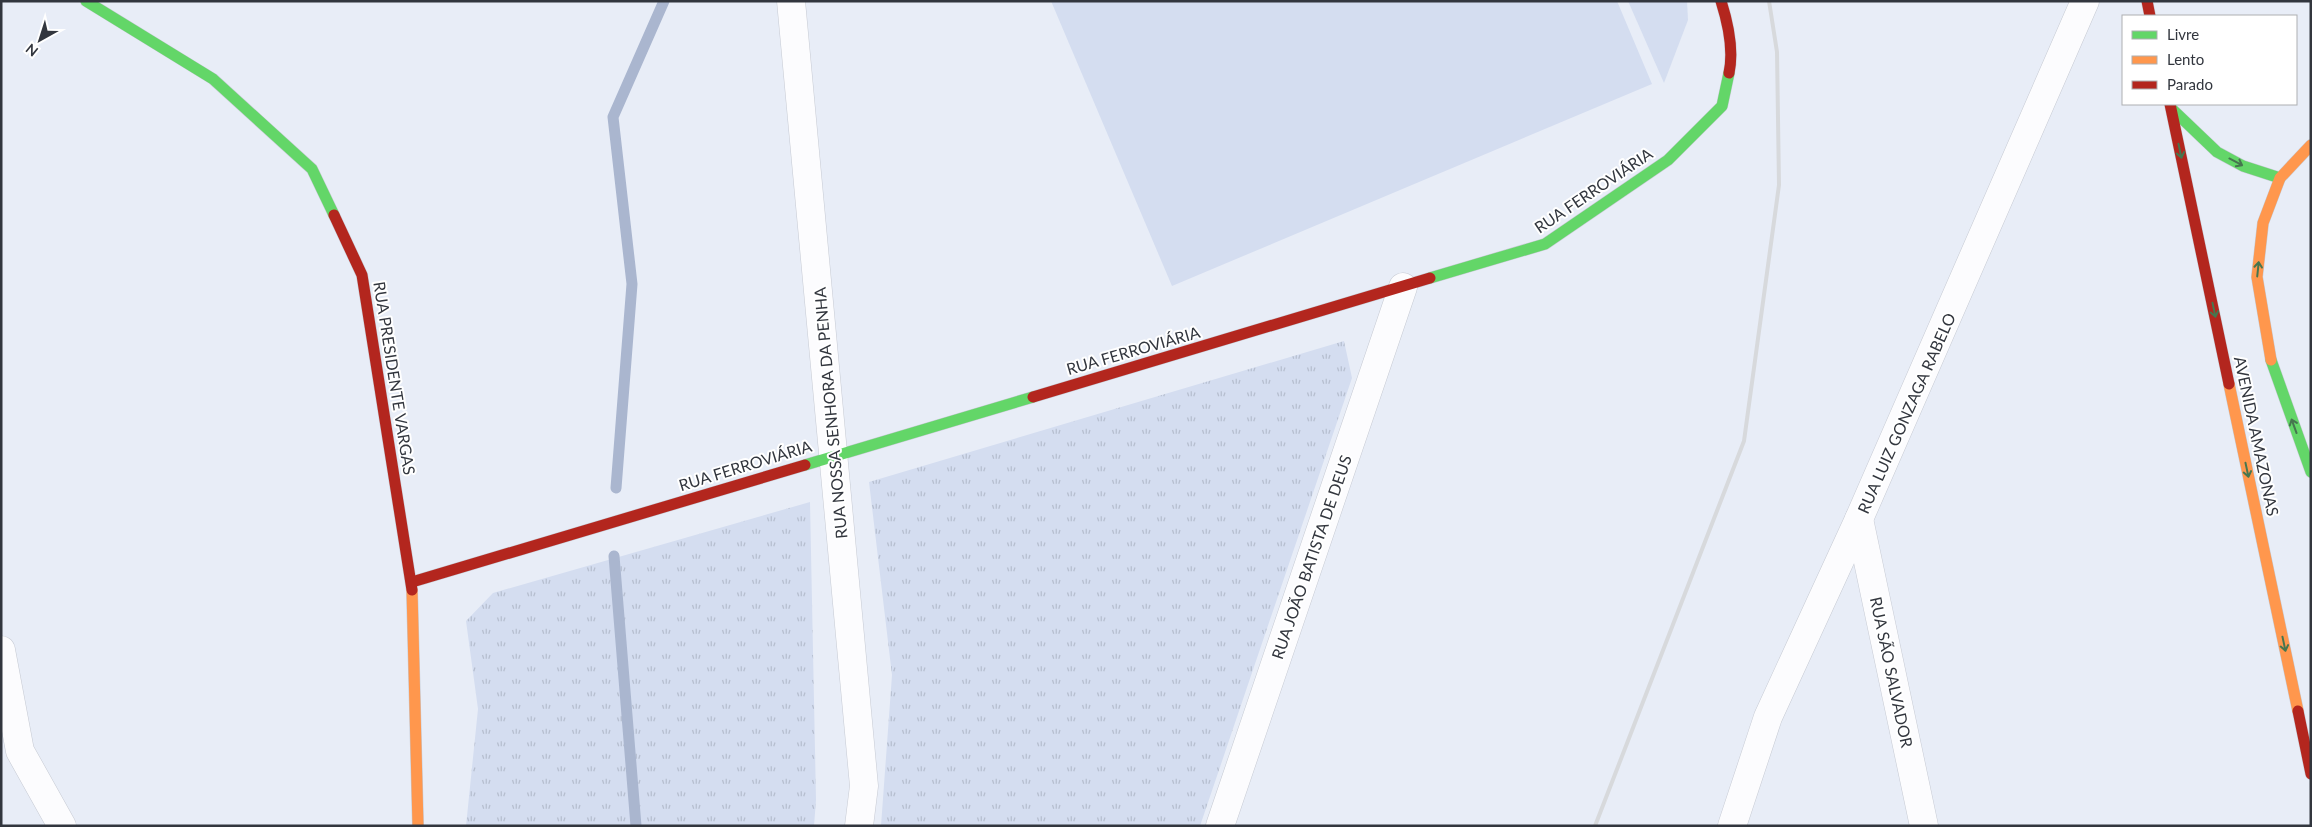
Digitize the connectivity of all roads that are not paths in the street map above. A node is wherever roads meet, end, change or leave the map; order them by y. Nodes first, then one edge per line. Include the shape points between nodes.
1 (86, 1) edge
2 (791, 1) edge
3 (1720, 1) edge
4 (2085, 1) edge
5 (2147, 1) edge
6 (2150, 15) edge
7 (2171, 106) edge
8 (2311, 145) edge
9 (2280, 178) junction
10 (1403, 288) junction
11 (834, 455) junction
12 (2311, 472) edge
13 (1859, 519) junction
14 (412, 582) junction
15 (1, 650) edge
16 (2311, 774) edge
17 (62, 826) edge
18 (418, 826) edge
19 (859, 826) edge
20 (1220, 826) edge
21 (1732, 826) edge
22 (1924, 826) edge

1 - 14 street, RUA PRESIDENTE VARGAS via 213,79 312,169 362,275
2 - 11 street, RUA NOSSA SENHORA DA PENHA
3 - 10 street, RUA FERROVIÁRIA via 1728,22 1730,64 1722,106 1668,160 1545,244
4 - 13 street, RUA LUIZ GONZAGA RABELO
5 - 6 street
7 -> 9 street via 2217,152 2243,166
7 -> 16 street, AVENIDA AMAZONAS
8 - 9 street, AVENIDA AMAZONAS
12 -> 9 street, AVENIDA AMAZONAS via 2268,352 2256,277 2263,224
10 - 11 street, RUA FERROVIÁRIA
10 - 20 street, RUA JOÃO BATISTA DE DEUS
11 - 14 street, RUA FERROVIÁRIA
11 - 19 street, RUA NOSSA SENHORA DA PENHA via 864,786
13 - 21 street, RUA LUIZ GONZAGA RABELO via 1768,717
13 - 22 street, RUA SÃO SALVADOR
14 - 18 street, RUA PRESIDENTE VARGAS
15 - 17 street via 20,751

